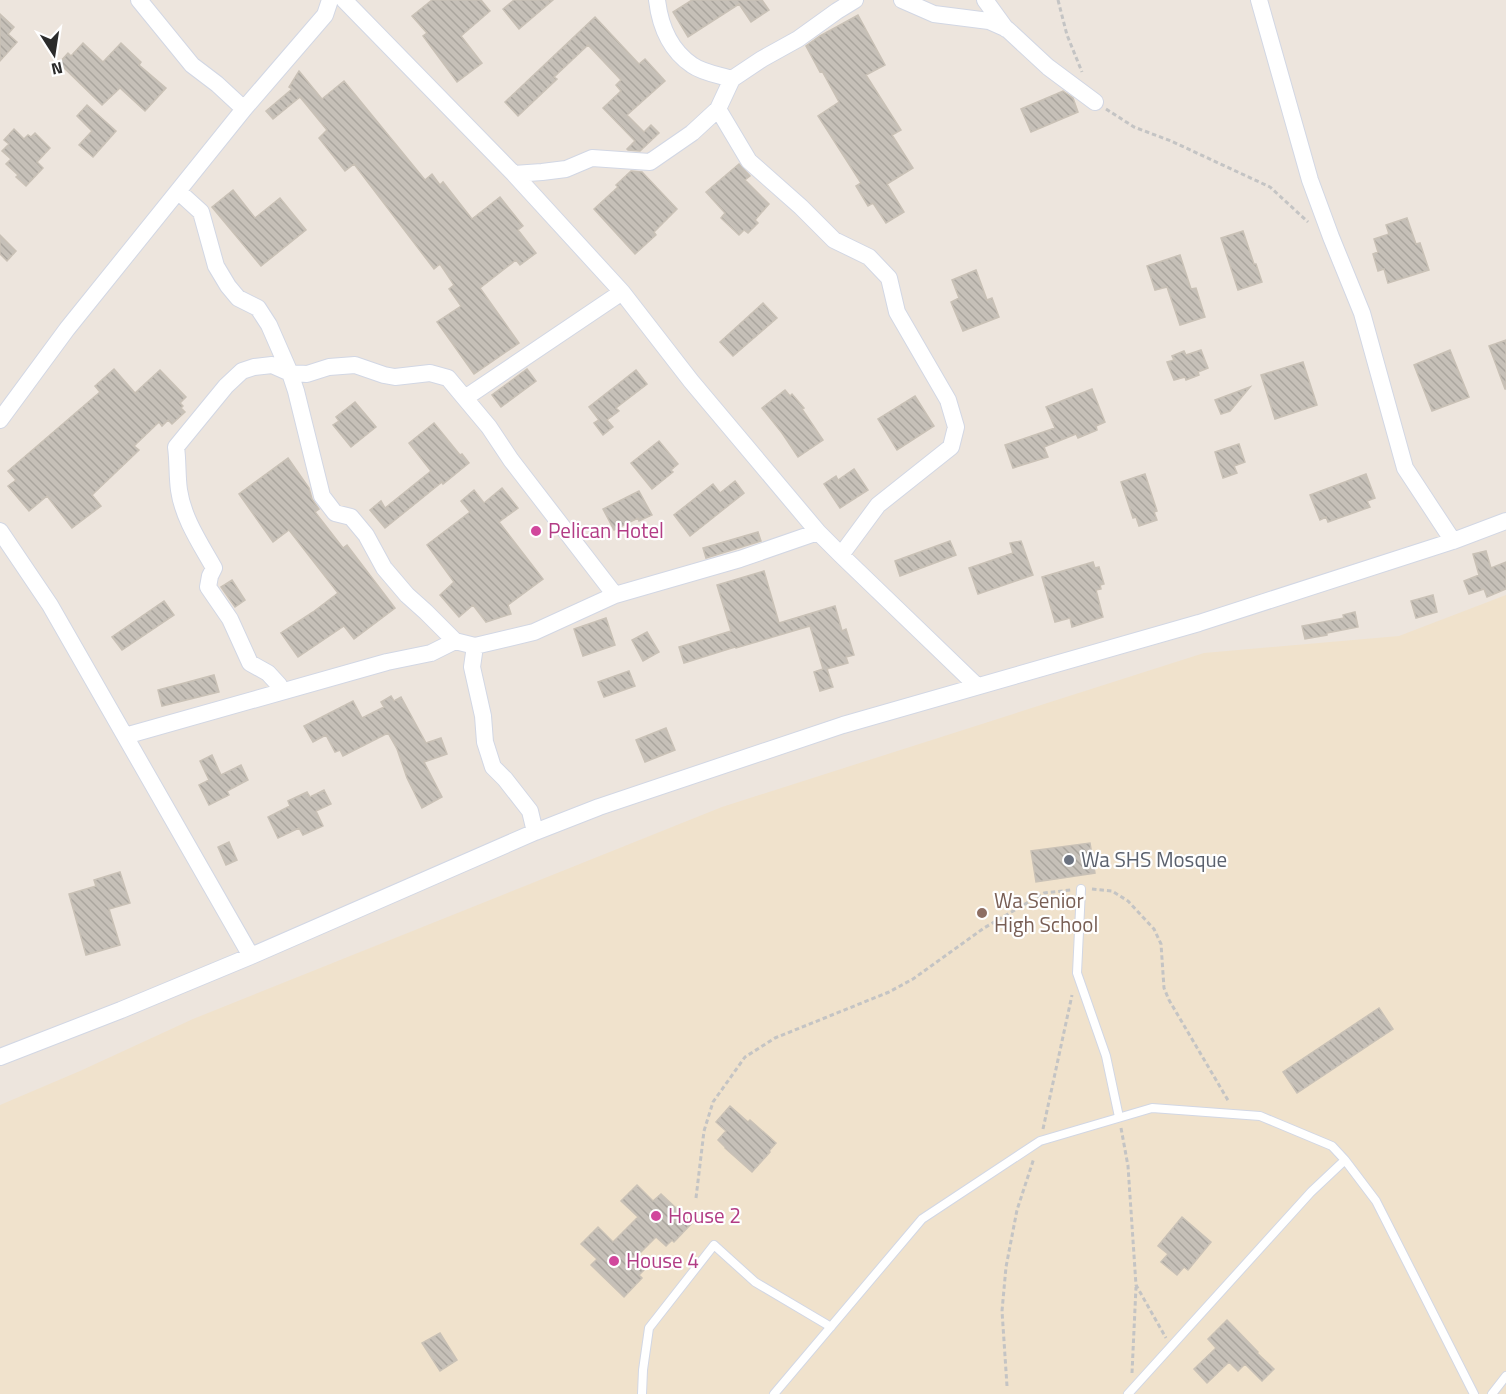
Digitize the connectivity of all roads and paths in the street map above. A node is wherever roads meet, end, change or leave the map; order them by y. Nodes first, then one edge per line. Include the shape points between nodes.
1 (139, 0) edge
2 (330, 0) edge
3 (344, 0) edge
4 (657, 0) edge
5 (855, 0) edge
6 (902, 0) edge
7 (985, 0) edge
8 (1058, 0) edge
9 (1259, 0) edge
10 (1007, 29) junction
11 (1083, 75) dead end
12 (732, 79) junction
13 (1095, 102) joint
14 (244, 109) junction
15 (718, 109) junction
16 (514, 174) junction
17 (178, 192) junction
18 (1331, 237) junction
19 (622, 292) junction
20 (290, 373) junction
21 (465, 398) junction
22 (0, 420) edge
23 (1506, 522) edge
24 (0, 531) edge
25 (818, 532) junction
26 (1453, 541) junction
27 (841, 555) junction
28 (615, 595) junction
29 (455, 641) junction
30 (475, 646) junction
31 (977, 686) junction
32 (281, 692) junction
33 (124, 736) junction
34 (535, 832) junction
35 (1082, 889) junction
36 (251, 956) junction
37 (1077, 973) junction
38 (0, 1057) edge
39 (1236, 1114) junction
40 (1119, 1118) junction
41 (1040, 1141) junction
42 (1345, 1160) junction
43 (696, 1198) dead end
44 (1136, 1285) junction
45 (831, 1327) junction
46 (1171, 1347) junction
47 (1506, 1376) edge
48 (1007, 1386) dead end
49 (1130, 1393) edge
50 (642, 1394) edge
51 (774, 1394) edge
52 (1474, 1394) edge
53 (1492, 1394) edge

1 - 14 street via 192,65
2 - 14 street via 325,15
3 - 16 street
4 - 12 street via 663,27 674,48 692,66
5 - 12 street
6 - 10 street via 934,14 989,21
7 - 10 street
8 - 11 path
9 - 18 street via 1310,180
10 - 13 street via 1048,67
12 - 15 street
13 - 18 path via 1134,127 1270,186 1303,218
14 - 17 street
15 - 16 street via 650,162 592,159 566,169
15 - 27 street via 749,161 834,240 869,257 889,278 897,312 948,400 956,427 951,447 878,505
16 - 19 street
17 - 20 street via 201,212 216,266 238,298 258,308
17 - 22 street via 67,329
18 - 26 street via 1362,313 1404,468
19 - 21 street
19 - 25 street
20 - 21 street via 308,374 355,365 394,377 430,373 448,378
20 - 29 street via 322,496 335,513 351,517 406,595
20 - 32 street via 272,365 242,371 176,447 179,490 186,514 214,568 208,587 230,619 250,663 268,673
21 - 28 street
23 - 26 street
24 - 33 street via 50,605
25 - 27 street
25 - 28 street
26 - 31 street via 1198,623
27 - 31 street
28 - 30 street via 534,632
29 - 30 street
29 - 32 street via 431,653
30 - 34 street via 472,666 493,767 530,811
31 - 34 street via 843,725
32 - 33 street
33 - 36 street
34 - 36 street
35 - 37 lane
35 - 39 path via 1112,891 1128,901 1154,929 1161,944 1164,988 1169,1000
35 - 43 path via 1044,893 889,992 775,1038 745,1057 713,1102 704,1131
36 - 38 street
37 - 40 lane via 1106,1056
37 - 41 path
39 - 40 lane via 1152,1108
39 - 42 lane via 1260,1116 1332,1146
40 - 41 lane
40 - 44 path via 1128,1166
41 - 45 lane via 922,1220
41 - 48 path via 1017,1210 1006,1267 1002,1311
42 - 46 lane via 1311,1192
42 - 52 lane via 1376,1201
44 - 46 path
44 - 49 path
45 - 50 lane via 755,1282 714,1245 649,1328
45 - 51 lane
46 - 49 lane
47 - 53 lane

